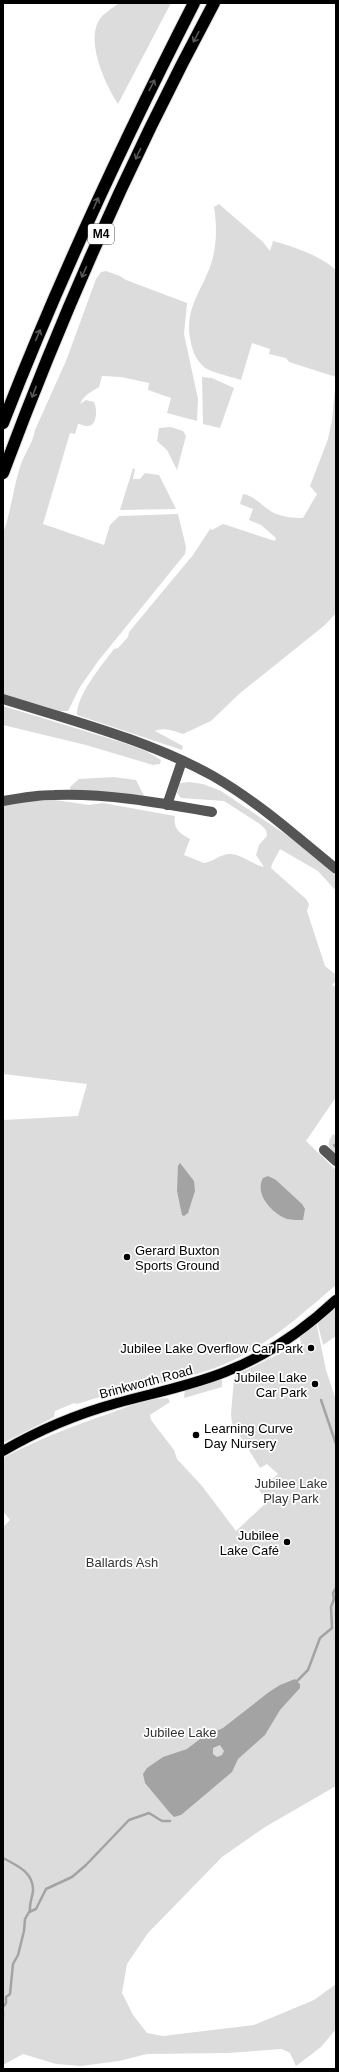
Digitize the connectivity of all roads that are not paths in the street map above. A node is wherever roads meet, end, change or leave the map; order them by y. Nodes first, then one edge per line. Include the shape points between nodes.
1 (194, 3) edge
2 (214, 3) edge
3 (3, 423) edge
4 (3, 473) edge
5 (3, 699) edge
6 (182, 761) junction
7 (3, 801) edge
8 (167, 805) junction
9 (212, 812) dead end
10 (336, 869) edge
11 (324, 1150) dead end
12 (336, 1161) edge
13 (336, 1300) edge
14 (3, 1451) edge

3 -> 1 highway, M4 via 52,302 100,194
2 -> 4 highway, M4 via 152,122 112,207 35,388
5 - 6 street via 82,724
6 - 8 street
6 - 10 street via 254,802
7 - 8 street via 79,795
8 - 9 street
11 - 12 street
13 - 14 main road, Brinkworth Road via 293,1334 258,1357 226,1372 69,1419

